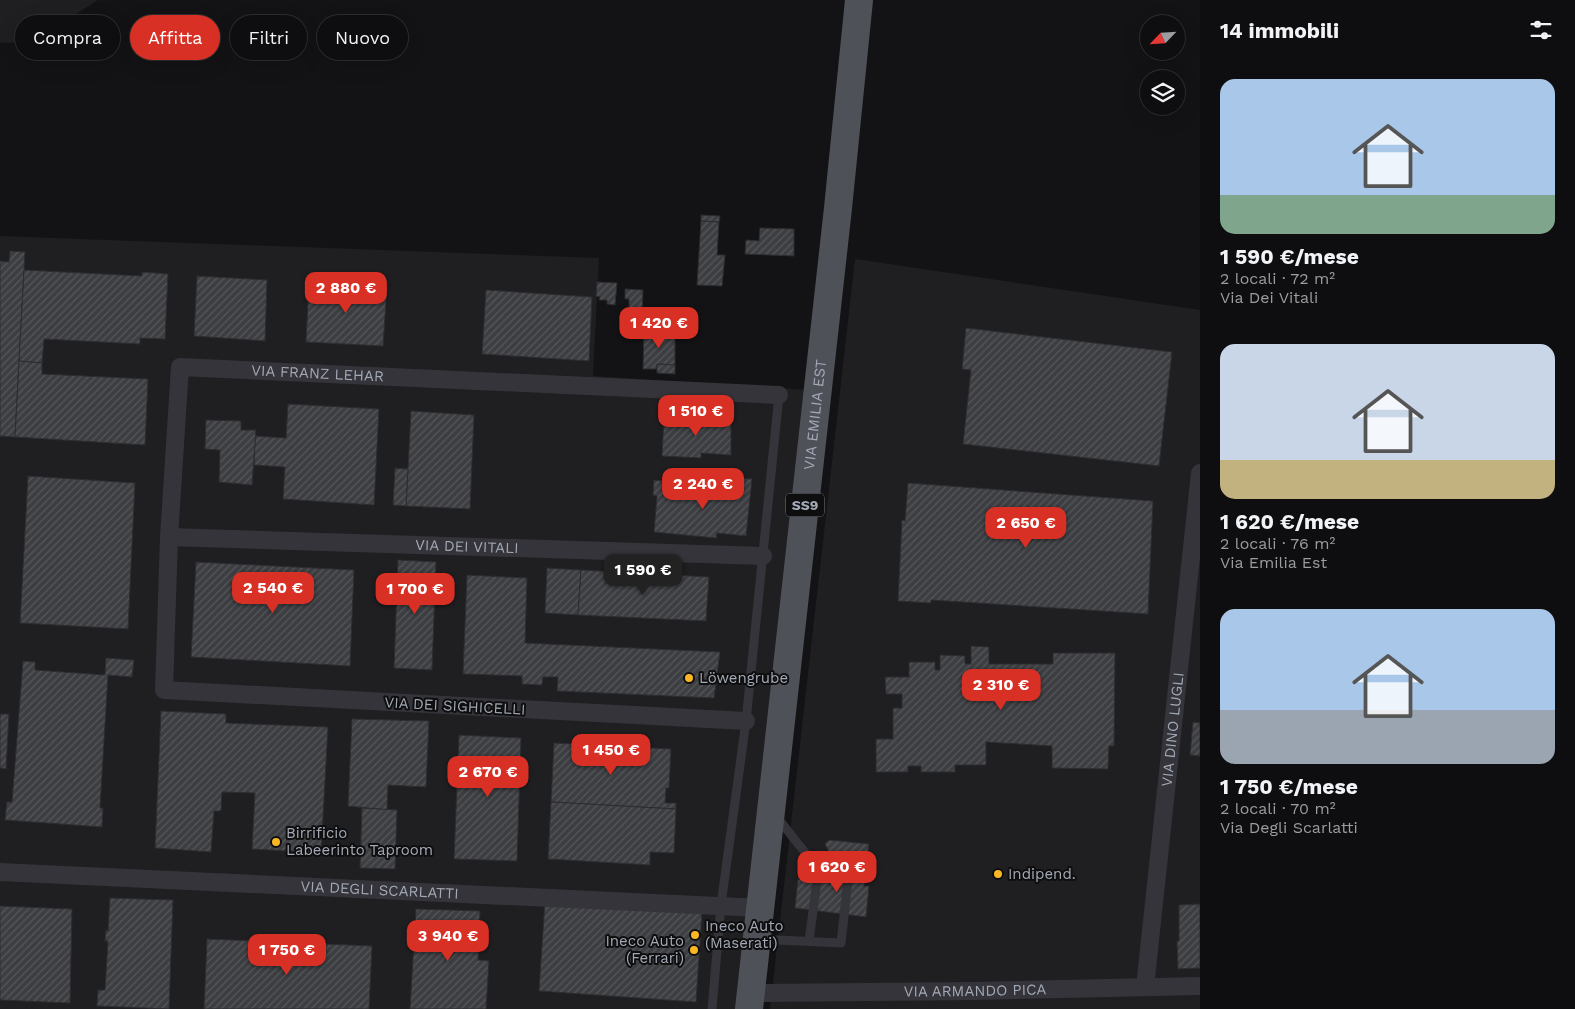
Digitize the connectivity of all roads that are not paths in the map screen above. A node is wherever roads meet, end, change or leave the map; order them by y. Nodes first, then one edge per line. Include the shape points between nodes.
1 (858, 0) edge
2 (778, 395) joint
3 (1200, 473) edge
4 (169, 537) junction
5 (763, 556) junction
6 (164, 690) joint
7 (746, 721) junction
8 (771, 811) junction
9 (819, 866) junction
10 (0, 872) edge
11 (721, 905) junction
12 (760, 908) junction
13 (756, 939) junction
14 (809, 941) junction
15 (1200, 986) edge
16 (1145, 987) junction
17 (750, 1001) edge
18 (712, 1009) edge

1 - 8 main road, VIA EMILIA EST / SS9
2 - 4 street, VIA FRANZ LEHAR via 180,367
2 - 5 lane
3 - 16 street, VIA DINO LUGLI
4 - 5 street, VIA DEI VITALI
4 - 6 street, VIA FRANZ LEHAR
5 - 7 lane
6 - 7 street, VIA DEI SIGHICELLI
7 - 11 lane
8 - 9 lane
8 - 12 main road, VIA EMILIA EST / SS9
9 - 14 lane
9 - 14 lane via 849,871 841,942
10 - 11 street, VIA DEGLI SCARLATTI
11 - 12 street, VIA DEGLI SCARLATTI
11 - 18 lane
12 - 13 main road, VIA EMILIA EST / SS9
13 - 14 lane
13 - 17 main road, VIA EMILIA EST / SS9
15 - 16 street, VIA ARMANDO PICA
16 - 17 street, VIA ARMANDO PICA

